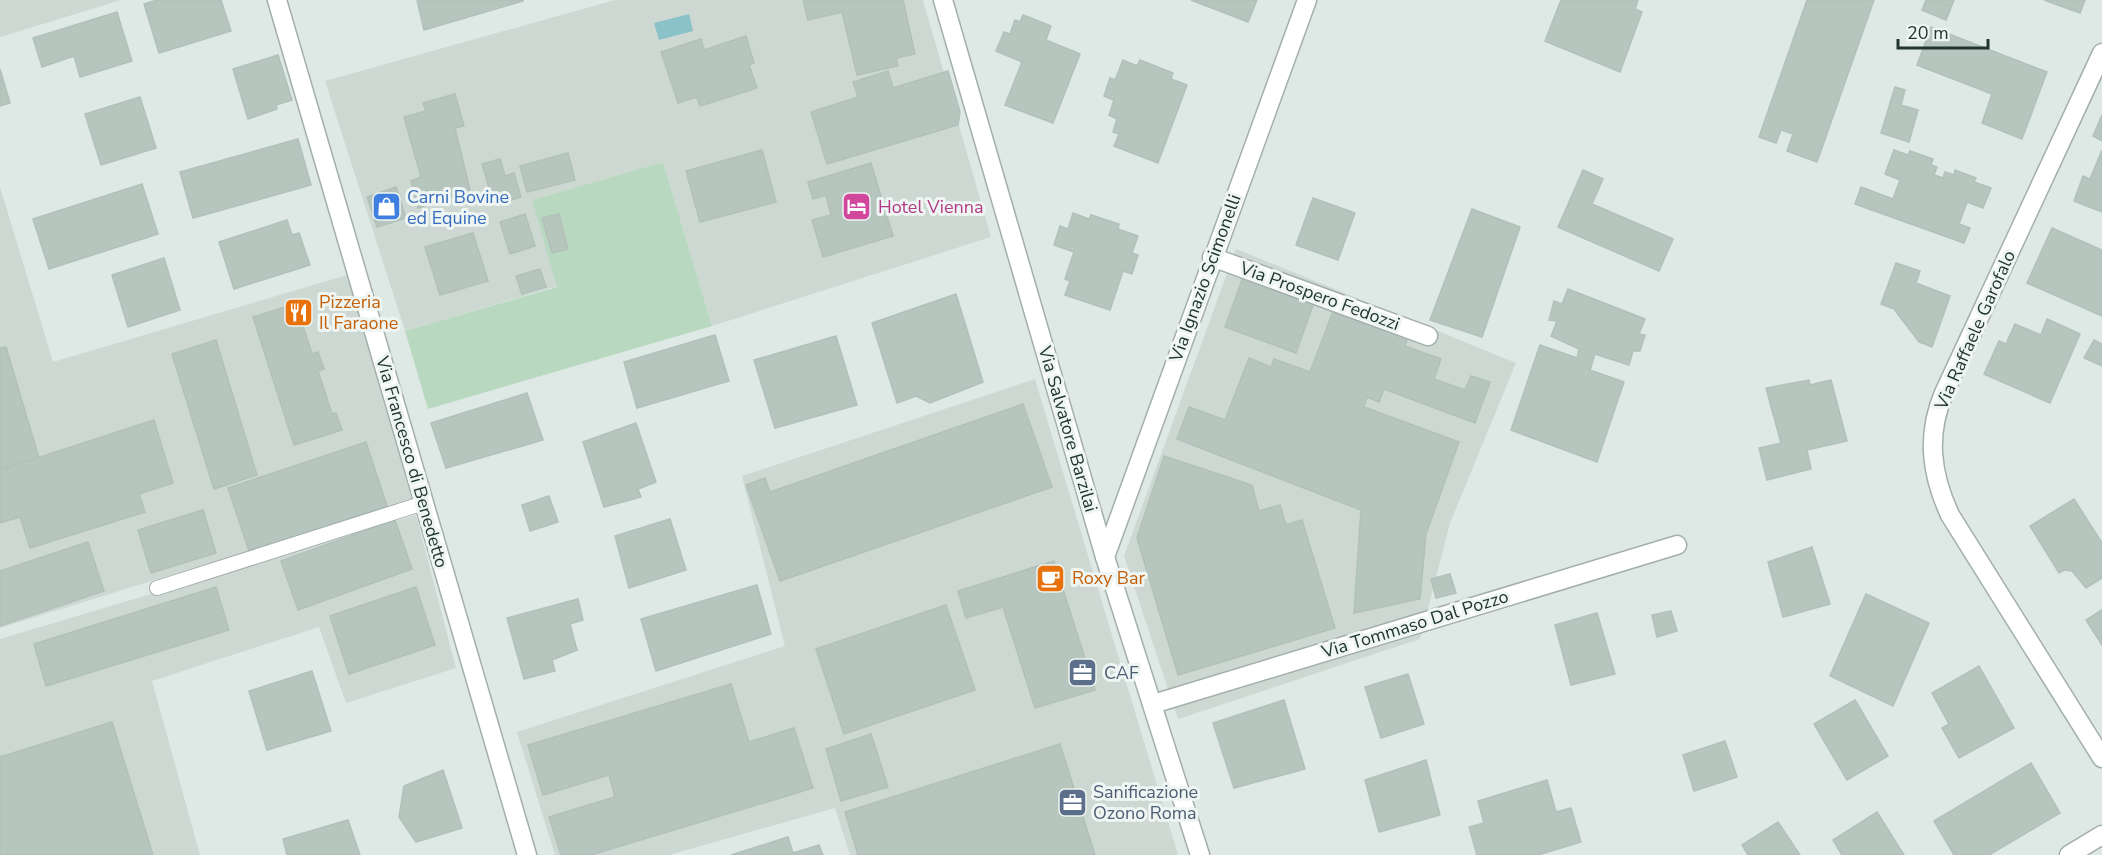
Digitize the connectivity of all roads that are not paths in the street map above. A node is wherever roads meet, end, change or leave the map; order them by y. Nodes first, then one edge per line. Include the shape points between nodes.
1 (277, 0) edge
2 (944, 0) edge
3 (1307, 0) edge
4 (2102, 53) edge
5 (1212, 257) junction
6 (1428, 336) dead end
7 (424, 503) junction
8 (1677, 545) dead end
9 (1105, 557) junction
10 (157, 588) dead end
11 (1153, 704) junction
12 (2102, 758) edge
13 (2102, 835) edge
14 (527, 855) edge
15 (1200, 855) edge
16 (2069, 855) edge

1 - 7 street, Via Francesco di Benedetto
2 - 9 street, Via Salvatore Barzilai
3 - 5 street, Via Ignazio Scimonelli
4 - 12 street, Via Raffaele Garofalo via 1941,400 1934,422 1932,454 1936,483 1950,515
5 - 6 street, Via Prospero Fedozzi
5 - 9 street, Via Ignazio Scimonelli
7 - 10 lane
7 - 14 street, Via Francesco di Benedetto
8 - 11 street, Via Tommaso Dal Pozzo
9 - 11 street, Via Salvatore Barzilai
11 - 15 street, Via Salvatore Barzilai
13 - 16 street

